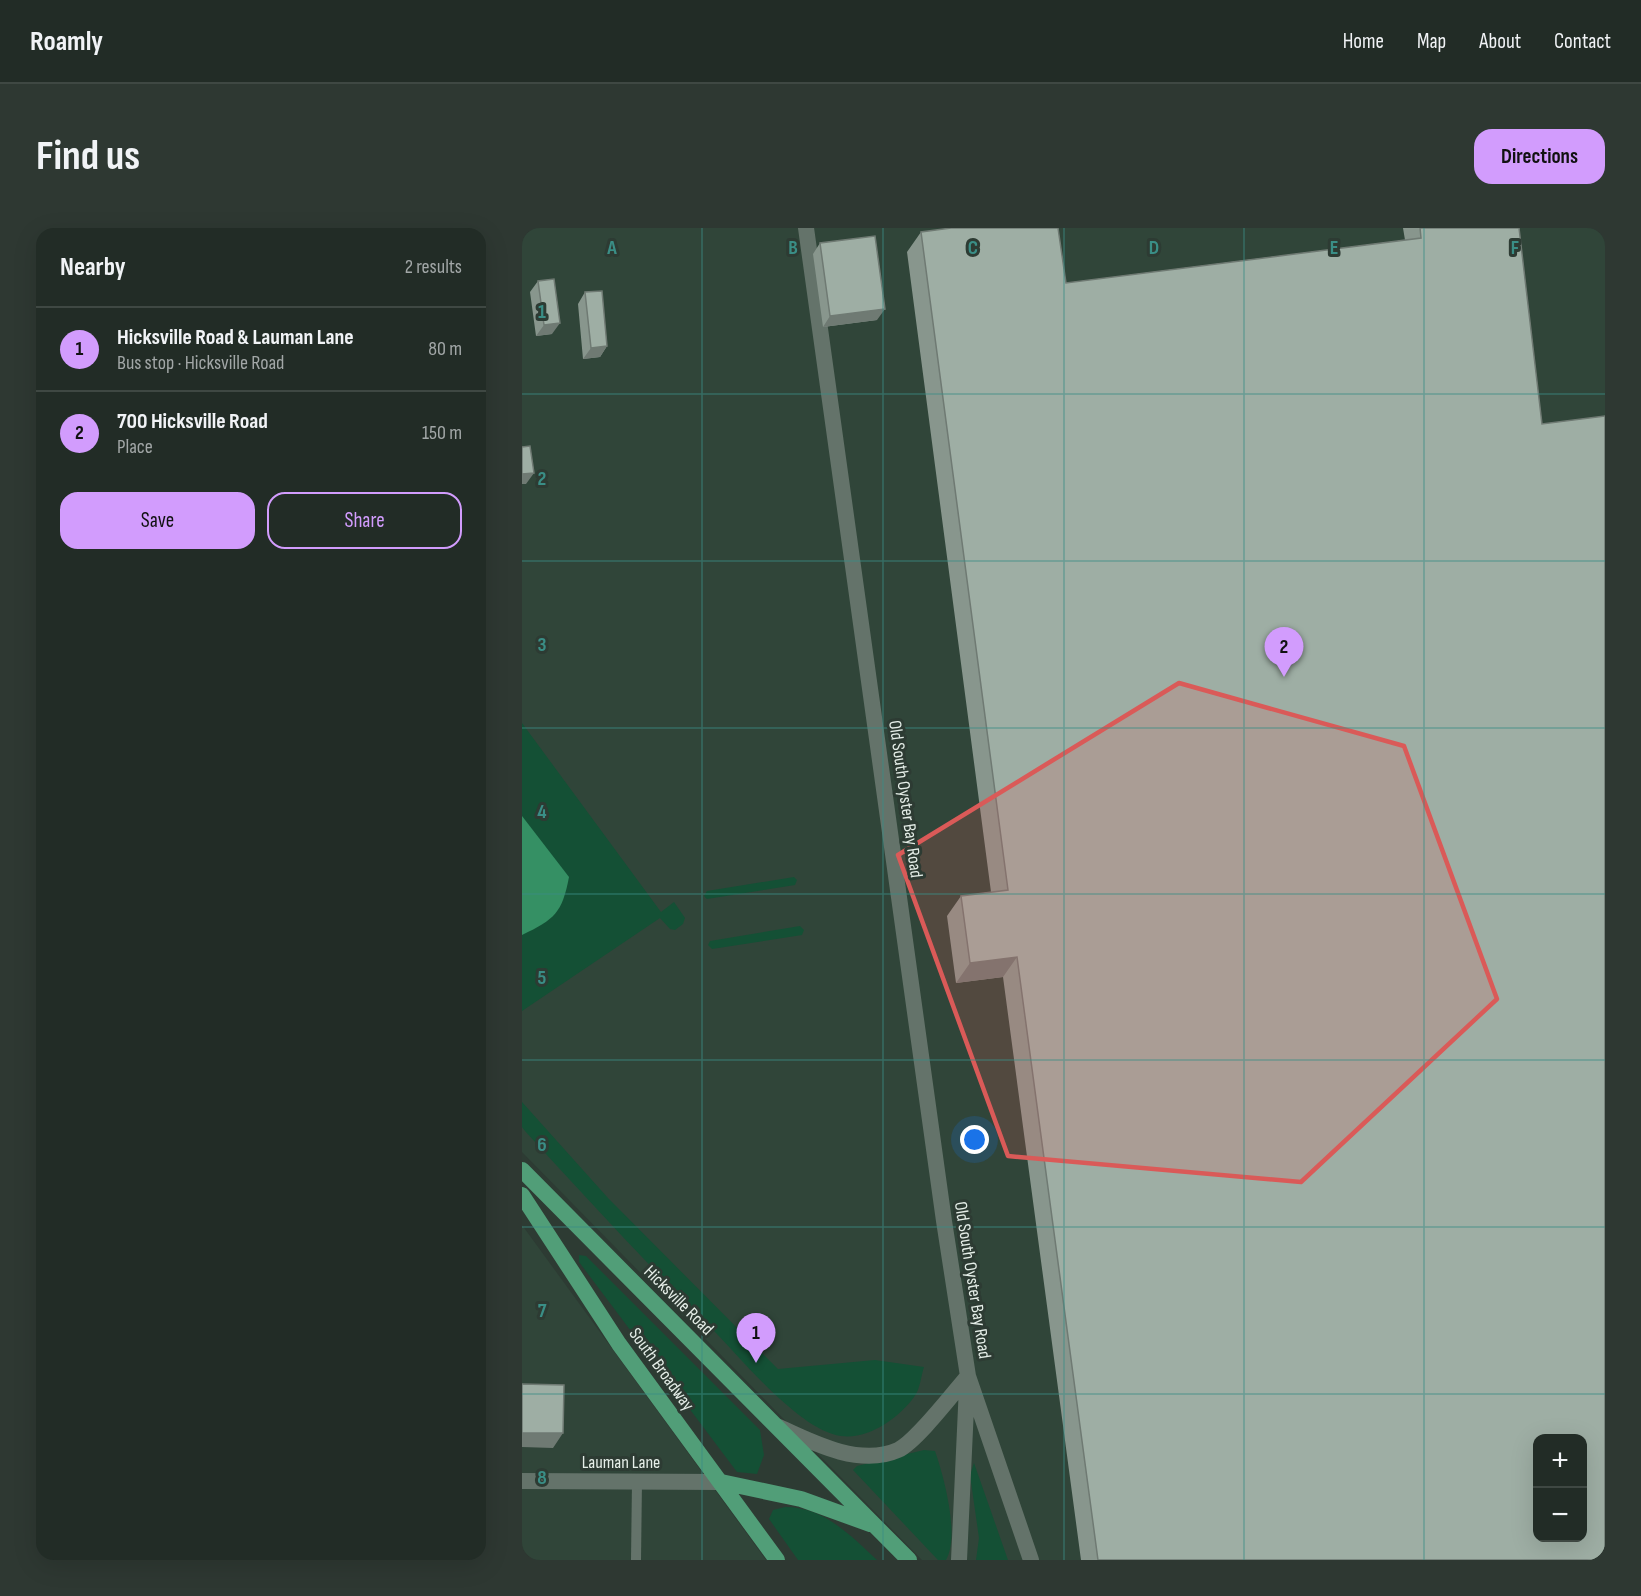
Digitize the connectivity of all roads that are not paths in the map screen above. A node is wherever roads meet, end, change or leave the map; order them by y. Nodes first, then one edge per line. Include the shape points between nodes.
1 (806, 228) edge
2 (522, 1170) edge
3 (522, 1196) edge
4 (968, 1376) junction
5 (778, 1427) junction
6 (522, 1480) edge
7 (637, 1481) junction
8 (721, 1482) junction
9 (873, 1526) junction
10 (636, 1560) edge
11 (777, 1560) edge
12 (909, 1560) edge
13 (959, 1560) edge
14 (1031, 1560) edge

1 - 4 street, Old South Oyster Bay Road
2 - 5 main road, Hicksville Road
3 - 8 main road, South Broadway via 620,1344
4 - 5 street via 899,1450 864,1456 829,1449
4 - 13 street, Old South Oyster Bay Road
4 - 14 street, Old South Oyster Bay Road
5 - 9 main road, Hicksville Road
6 - 7 street, Lauman Lane
7 - 8 street, Lauman Lane
7 - 10 lane
8 - 9 main road via 801,1499
8 - 11 main road, South Broadway
9 - 12 main road, Hicksville Road

